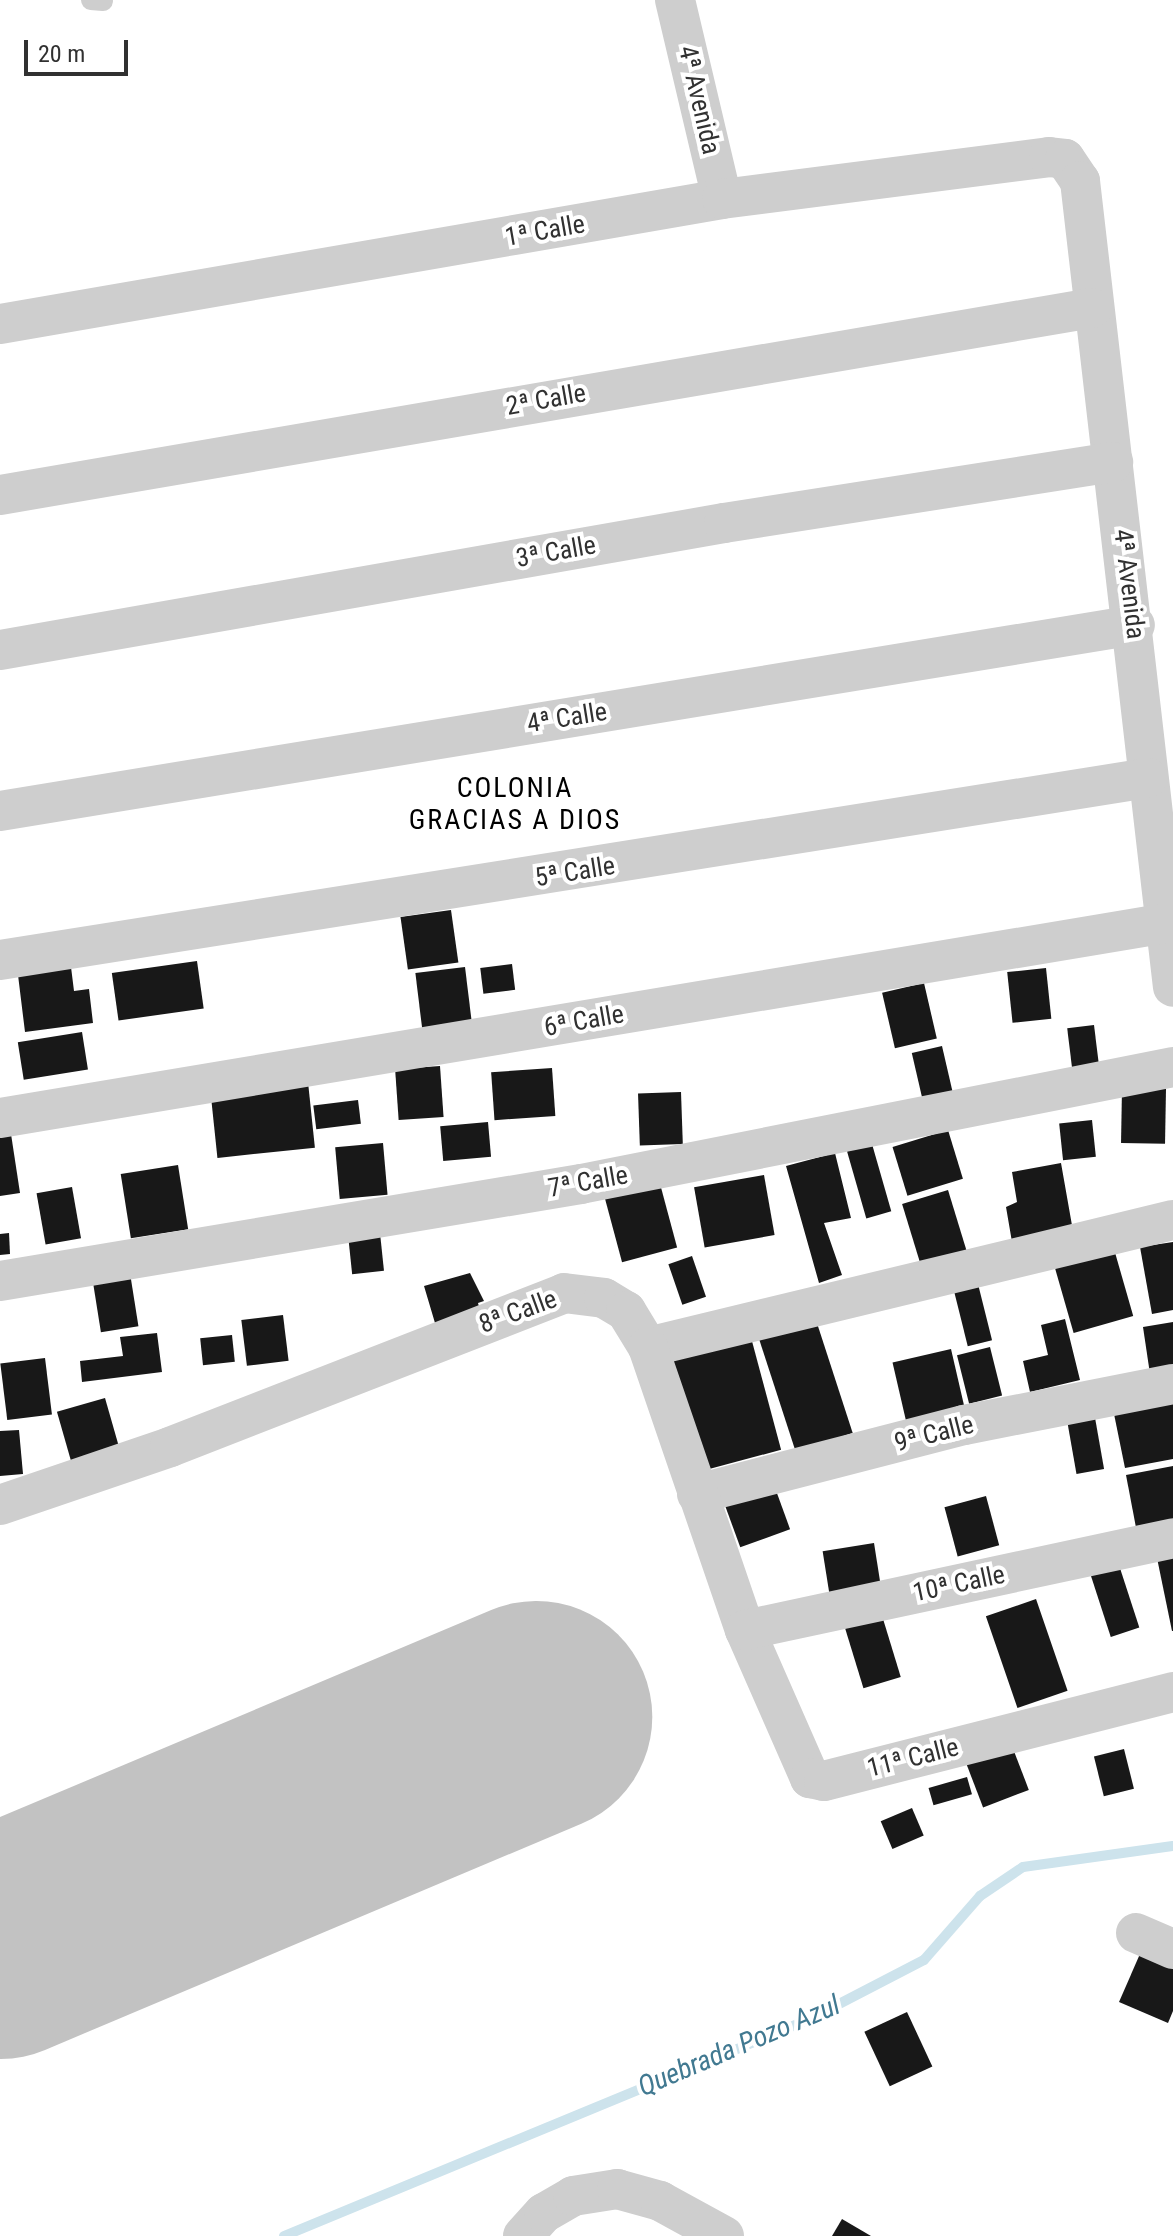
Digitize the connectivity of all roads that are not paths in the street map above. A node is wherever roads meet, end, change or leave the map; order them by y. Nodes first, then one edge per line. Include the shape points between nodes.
1 (675, 0) edge
2 (1080, 181) joint
3 (722, 199) junction
4 (1092, 308) junction
5 (0, 324) edge
6 (1113, 462) junction
7 (0, 495) edge
8 (1135, 625) junction
9 (0, 650) edge
10 (1148, 778) junction
11 (0, 811) edge
12 (1167, 923) junction
13 (0, 960) edge
14 (1173, 987) edge
15 (1173, 1067) edge
16 (0, 1118) edge
17 (1173, 1220) edge
18 (0, 1281) edge
19 (648, 1347) junction
20 (1173, 1384) edge
21 (697, 1494) junction
22 (0, 1505) edge
23 (1173, 1538) edge
24 (745, 1630) junction
25 (1173, 1692) edge
26 (1136, 1933) dead end
27 (1173, 1949) edge
28 (523, 2236) edge
29 (724, 2236) edge

1 - 3 street, 4ª Avenida
2 - 3 street, 1ª Calle via 1075,167 1049,157
2 - 4 street, 4ª Avenida
3 - 5 street, 1ª Calle
4 - 6 street, 4ª Avenida
4 - 7 street, 2ª Calle
6 - 8 street, 4ª Avenida
6 - 9 street, 3ª Calle via 709,525
8 - 10 street, 4ª Avenida
8 - 11 street, 4ª Calle
10 - 12 street, 4ª Avenida
10 - 13 street, 5ª Calle
12 - 14 street, 4ª Avenida
12 - 16 street, 6ª Calle
15 - 18 street, 7ª Calle via 581,1184
17 - 19 street
19 - 21 street, 8ª Calle
19 - 22 street, 8ª Calle via 626,1311 604,1298 564,1293 170,1447
20 - 21 street, 9ª Calle via 964,1425
21 - 24 street, 11ª Calle
23 - 24 street, 10ª Calle
24 - 25 street, 11ª Calle via 807,1774 819,1781
26 - 27 street
28 - 29 street via 544,2213 573,2196 617,2189 660,2201

